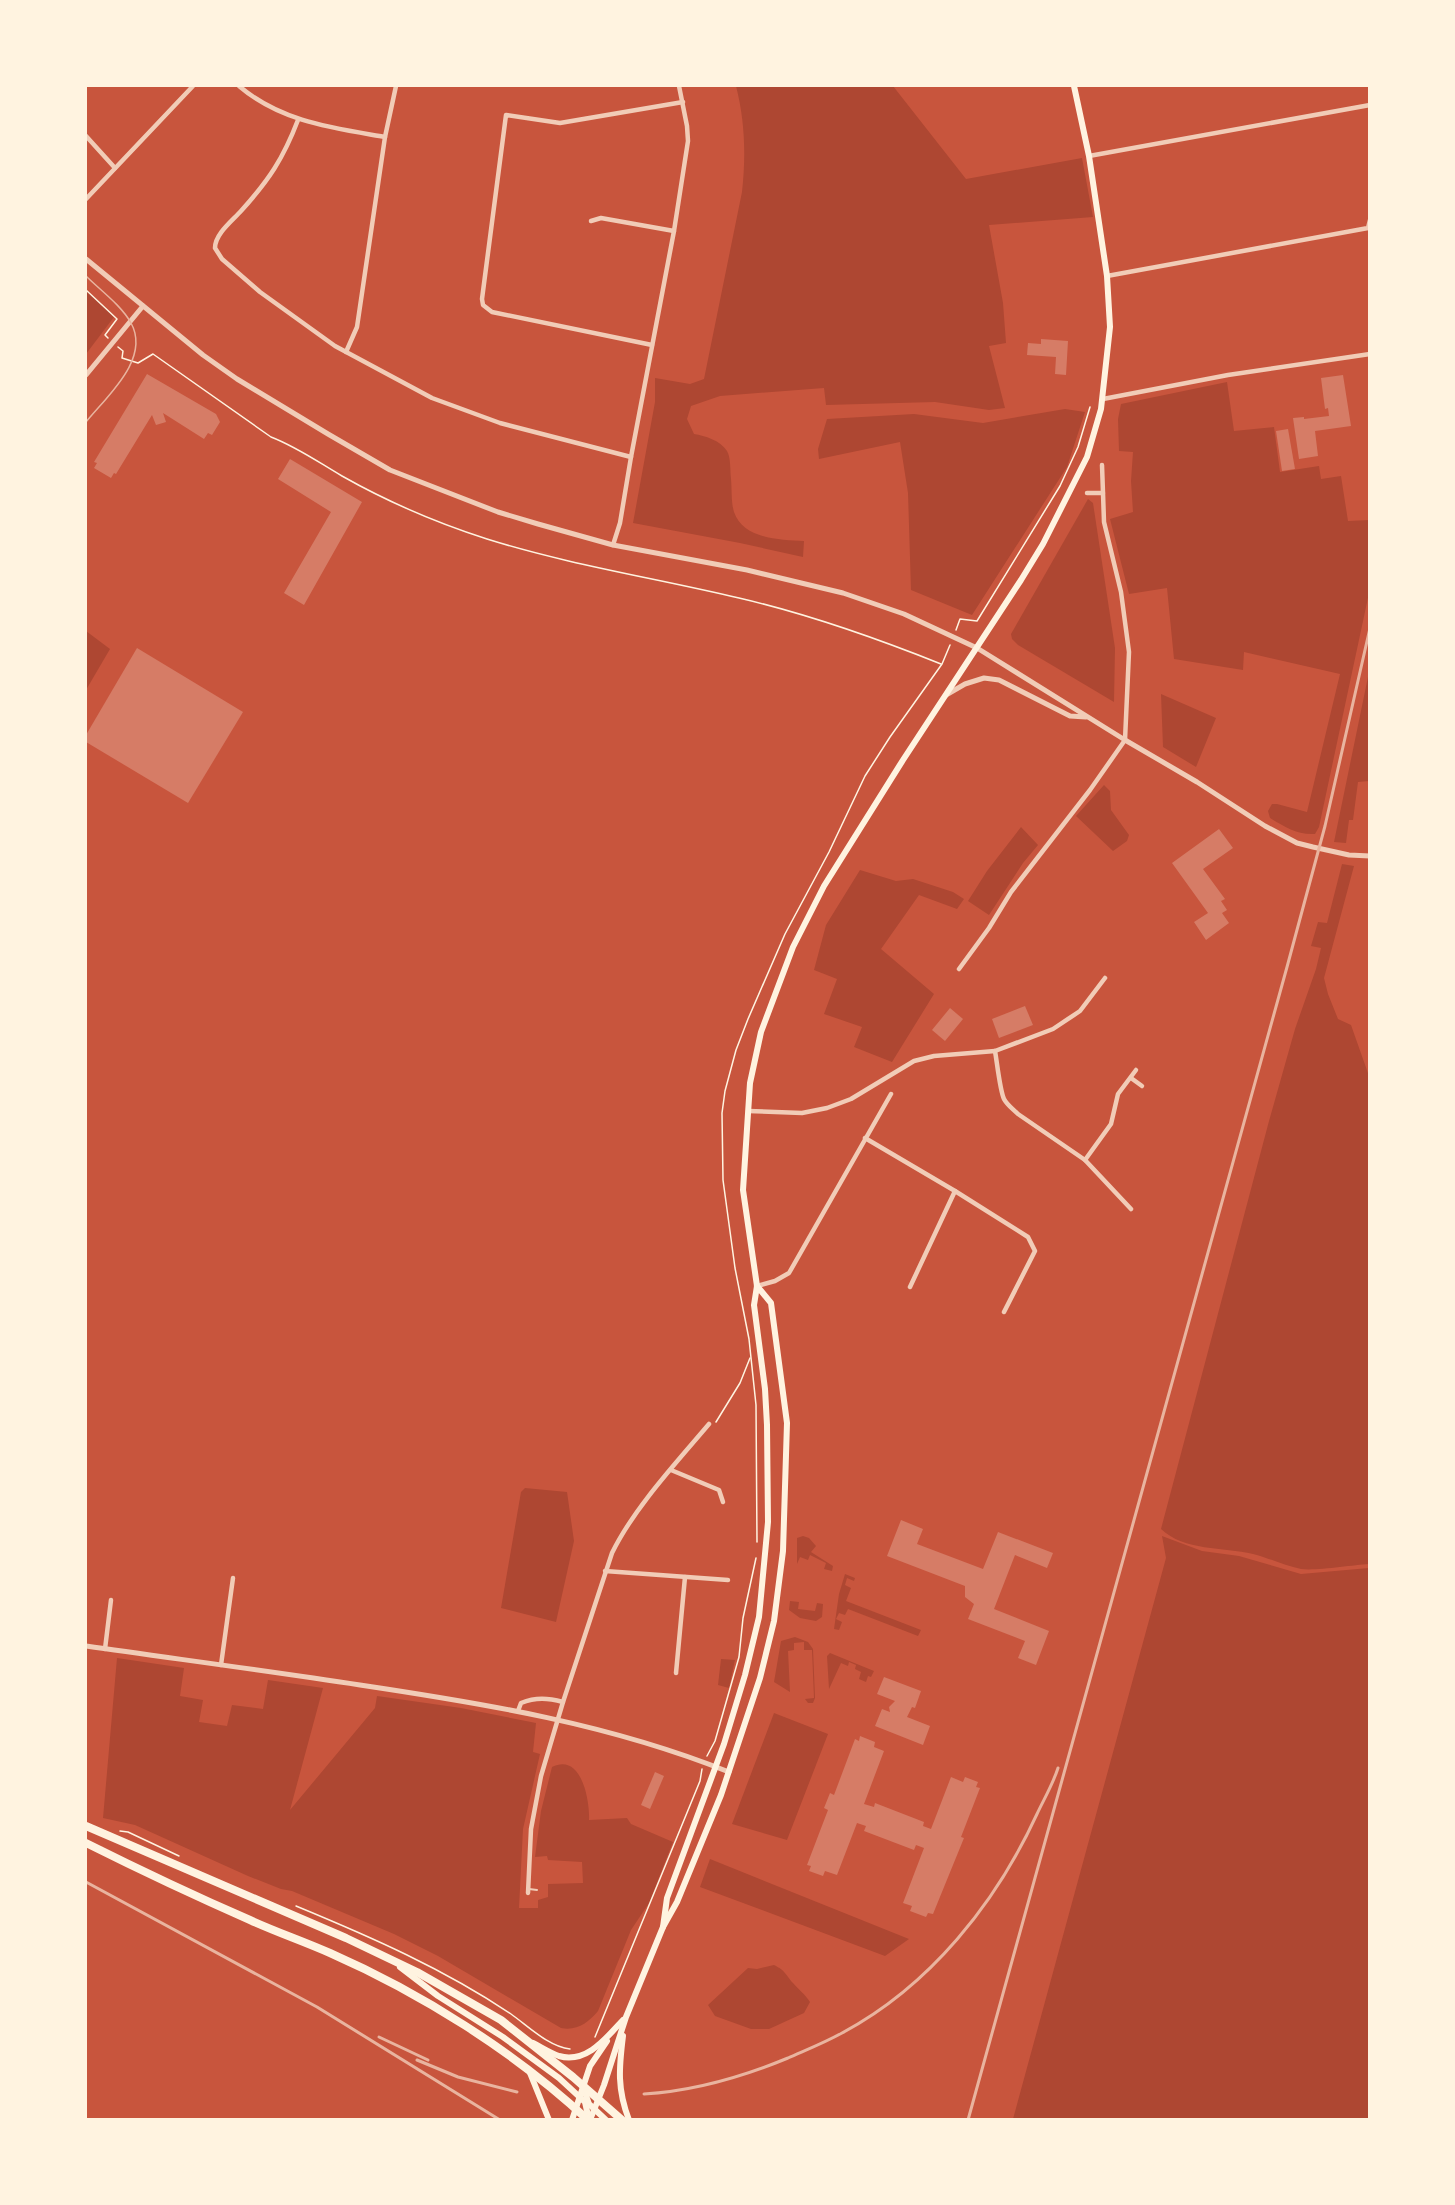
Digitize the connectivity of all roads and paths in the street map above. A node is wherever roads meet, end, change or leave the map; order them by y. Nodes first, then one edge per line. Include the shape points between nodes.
1 (193, 86) edge
2 (239, 86) edge
3 (396, 86) edge
4 (679, 86) edge
5 (1074, 86) edge
6 (683, 102) junction
7 (1370, 105) edge
8 (298, 120) junction
9 (86, 136) edge
10 (386, 137) junction
11 (1089, 156) junction
12 (116, 168) junction
13 (86, 199) edge
14 (591, 220) dead end
15 (1370, 220) edge
16 (674, 231) junction
17 (86, 259) edge
18 (1107, 276) junction
19 (86, 290) edge
20 (143, 306) junction
21 (105, 334) dead end
22 (652, 345) junction
23 (117, 346) dead end
24 (346, 352) junction
25 (1370, 354) edge
26 (86, 375) edge
27 (1103, 399) junction
28 (1090, 407) dead end
29 (631, 457) junction
30 (1102, 465) dead end
31 (1087, 492) dead end
32 (1103, 493) junction
33 (613, 545) junction
34 (977, 621) dead end
35 (977, 648) junction
36 (945, 696) junction
37 (1087, 717) junction
38 (1125, 740) junction
39 (1370, 856) edge
40 (959, 969) dead end
41 (1105, 978) dead end
42 (995, 1051) junction
43 (1136, 1070) dead end
44 (1131, 1078) junction
45 (1142, 1086) dead end
46 (891, 1094) dead end
47 (748, 1112) junction
48 (865, 1138) junction
49 (1085, 1160) junction
50 (955, 1191) junction
51 (1131, 1209) dead end
52 (757, 1286) junction
53 (910, 1287) dead end
54 (1004, 1312) dead end
55 (751, 1358) junction
56 (709, 1424) joint
57 (671, 1470) junction
58 (723, 1502) dead end
59 (758, 1549) dead end
60 (756, 1557) dead end
61 (605, 1571) junction
62 (685, 1577) junction
63 (233, 1578) dead end
64 (728, 1580) dead end
65 (111, 1600) dead end
66 (86, 1646) edge
67 (105, 1649) junction
68 (221, 1665) junction
69 (676, 1673) dead end
70 (563, 1702) junction
71 (518, 1711) junction
72 (558, 1718) junction
73 (708, 1750) dead end
74 (715, 1766) junction
75 (729, 1772) junction
76 (700, 1775) dead end
77 (86, 1826) edge
78 (86, 1843) edge
79 (537, 1890) dead end
80 (528, 1891) joint
81 (663, 1928) junction
82 (393, 1961) junction
83 (626, 2017) junction
84 (594, 2038) dead end
85 (525, 2039) junction
86 (529, 2071) junction
87 (583, 2085) junction
88 (579, 2096) junction
89 (598, 2099) junction
90 (576, 2108) junction
91 (594, 2109) junction
92 (549, 2120) edge
93 (572, 2120) edge
94 (589, 2120) edge
95 (606, 2120) edge
96 (622, 2120) edge
97 (629, 2120) edge

1 - 12 street
2 - 8 street
3 - 10 street
4 - 6 street
5 - 11 main road
6 - 16 street via 688,141
6 - 22 street via 560,123 506,115 482,298 483,305 492,312
7 - 11 street
8 - 10 street
8 - 24 street via 276,168 217,238 215,248 260,292
9 - 12 street
10 - 24 street via 357,327
11 - 18 main road
12 - 13 street
14 - 16 street via 601,218
15 - 18 street via 1368,228
16 - 22 street
17 - 20 street
18 - 27 main road via 1110,327
19 - 21 path via 117,319
20 - 26 street
20 - 33 street via 237,379 390,470 498,512
22 - 29 street
23 - 55 path via 123,351 122,358 138,363 153,354 271,437 435,520 539,554 801,614 942,664 865,776 785,934 736,1050 722,1113 723,1180
24 - 29 street via 432,398 500,423
25 - 27 street
27 - 35 main road via 1083,467 1043,544
28 - 34 path via 1060,486
29 - 33 street
30 - 32 street
31 - 32 street
32 - 38 street via 1104,522 1128,641
33 - 35 street via 843,593 904,614
35 - 36 main road
35 - 37 street
36 - 37 street via 984,678 999,680 1070,717
36 - 47 main road via 824,886 793,948 761,1032
37 - 38 street
38 - 39 street via 1297,843
38 - 40 street via 1011,892
41 - 42 street via 1070,1019
42 - 47 street via 914,1061 851,1099 827,1108 802,1113
42 - 49 street via 1004,1099 1018,1114
43 - 44 street
44 - 45 street
44 - 49 street via 1118,1094 1111,1124
46 - 48 street
47 - 52 main road via 742,1190
48 - 50 street
48 - 52 street via 789,1273
49 - 51 street
50 - 53 street
50 - 54 street via 1028,1237 1035,1251
52 - 74 main road via 754,1305 764,1378 768,1522 754,1642
52 - 75 main road via 771,1303 779,1353 787,1423 786,1512 774,1621
55 - 56 path via 718,1420 712,1427
55 - 59 path via 757,1437
56 - 57 street
57 - 58 street via 719,1490
57 - 61 street via 619,1539
60 - 73 path via 739,1657 728,1701
61 - 62 street
61 - 70 street
62 - 64 street
62 - 69 street
63 - 68 street
65 - 67 street
66 - 67 street
67 - 68 street
68 - 71 street
70 - 71 street via 534,1699 521,1703
70 - 72 street
71 - 72 street
72 - 74 street
72 - 80 street via 533,1814
74 - 75 street
74 - 81 main road via 667,1898
75 - 81 main road
76 - 84 path
77 - 82 highway
78 - 86 highway via 398,1987
79 - 80 lane
81 - 83 main road
82 - 85 highway via 469,2001
82 - 88 main road via 539,2062
83 - 85 main road via 583,2055 559,2056
83 - 87 main road via 597,2055
83 - 89 main road
83 - 97 main road via 620,2091
85 - 87 highway
86 - 90 highway
86 - 92 main road
87 - 88 main road
87 - 89 highway
87 - 91 main road
88 - 90 main road
88 - 94 main road via 587,2107
89 - 91 main road
89 - 96 highway
90 - 93 main road
90 - 94 highway
91 - 94 main road
91 - 95 main road

